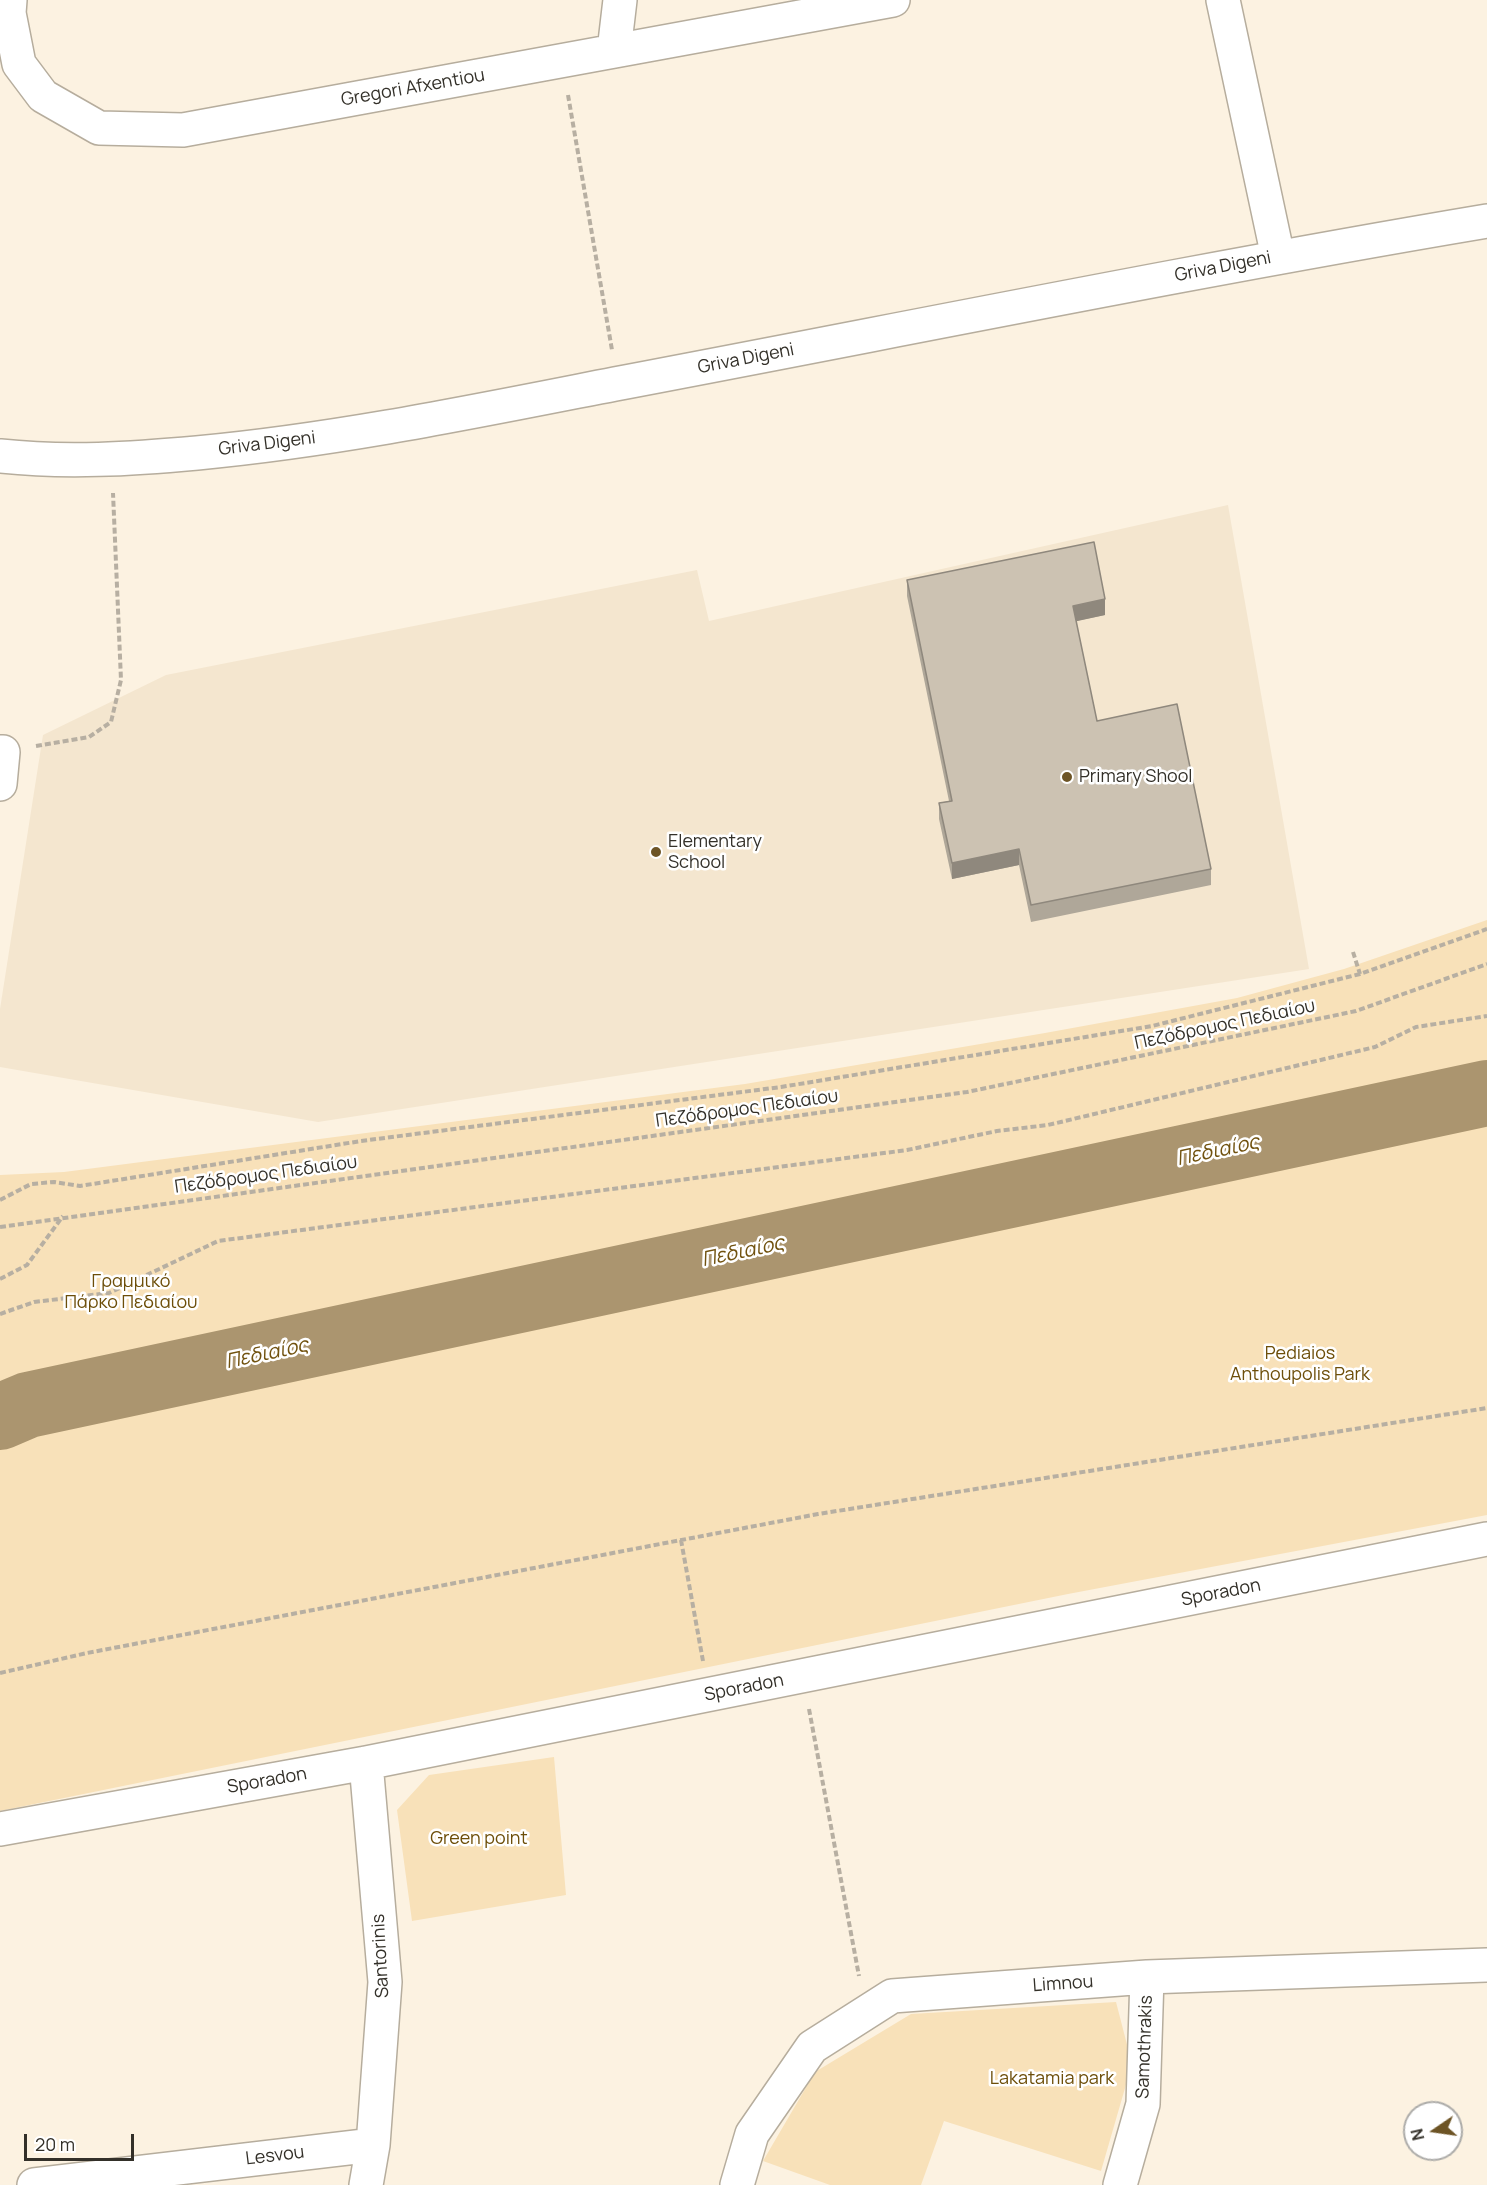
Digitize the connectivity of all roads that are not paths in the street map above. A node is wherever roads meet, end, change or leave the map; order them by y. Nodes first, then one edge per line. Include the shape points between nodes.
1 (10, 0) edge
2 (620, 0) edge
3 (893, 0) edge
4 (1223, 0) edge
5 (614, 51) junction
6 (1487, 221) edge
7 (1278, 256) junction
8 (0, 456) edge
9 (1487, 1539) edge
10 (366, 1763) junction
11 (0, 1829) edge
12 (1487, 1965) edge
13 (1148, 1977) junction
14 (373, 2145) junction
15 (34, 2185) edge
16 (366, 2185) edge
17 (737, 2185) edge
18 (1120, 2185) edge

1 - 5 street, Gregori Afxentiou via 19,64 43,96 99,128 183,130
2 - 5 street
3 - 5 street, Gregori Afxentiou
4 - 7 street
6 - 7 street, Griva Digeni
7 - 8 street, Griva Digeni via 618,384 275,445 111,460
9 - 10 street, Sporadon
10 - 11 street, Sporadon
10 - 14 street, Santorinis via 385,1982
12 - 13 street, Limnou
13 - 17 street, Limnou via 891,1996 812,2047 753,2134
13 - 18 street, Samothrakis via 1143,2104
14 - 15 street, Lesvou
14 - 16 street, Santorinis

